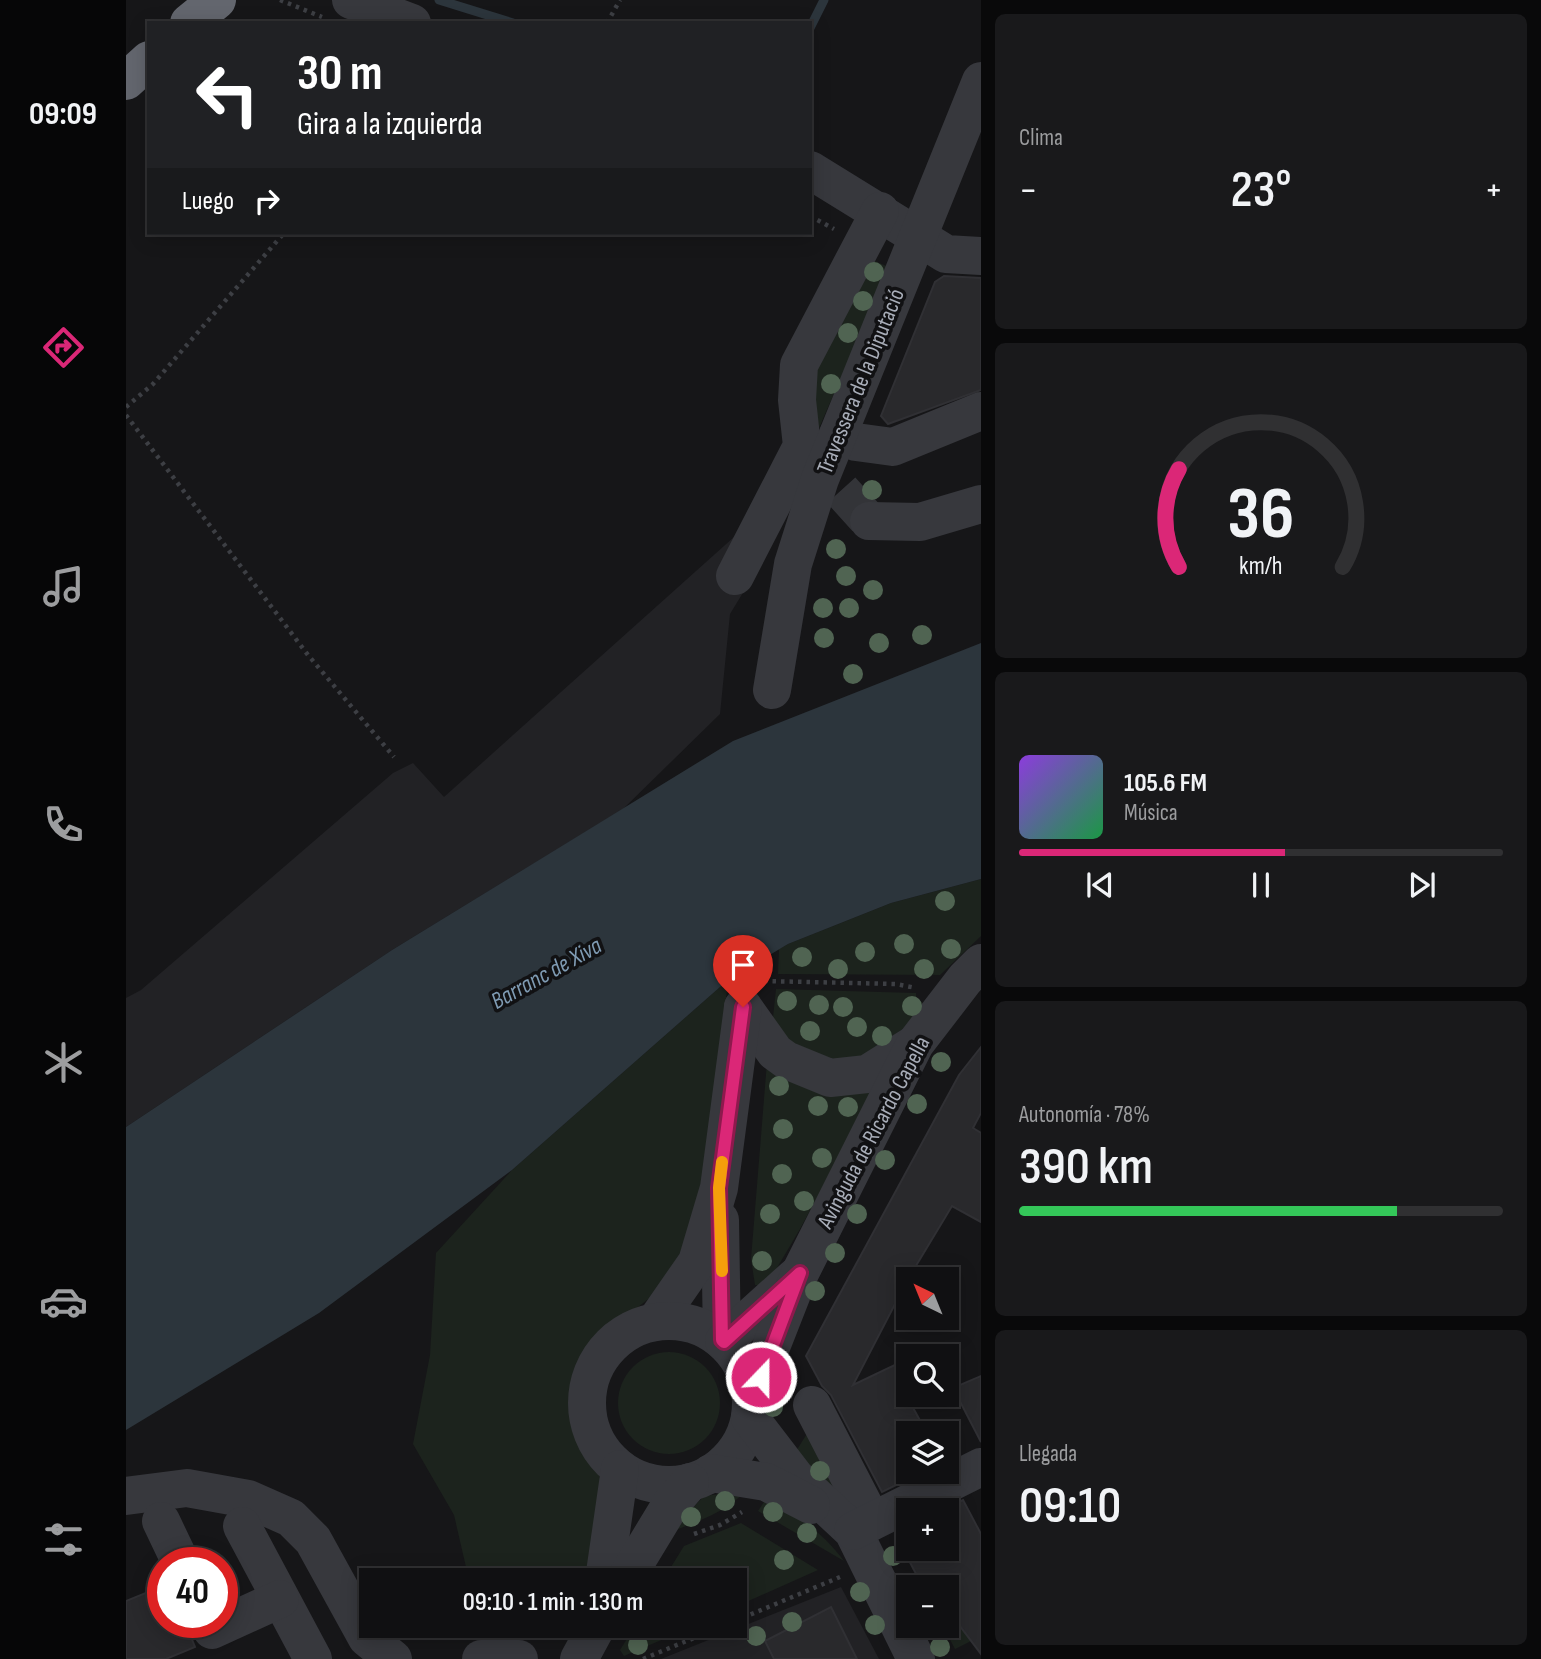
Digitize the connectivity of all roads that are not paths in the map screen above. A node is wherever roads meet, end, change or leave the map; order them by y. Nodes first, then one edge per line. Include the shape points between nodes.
1 (217, 0) edge
2 (337, 9) edge
3 (191, 21) edge
4 (401, 21) edge
5 (147, 62) edge
6 (126, 81) edge
7 (981, 81) edge
8 (812, 171) edge
9 (880, 211) junction
10 (919, 236) junction
11 (981, 256) edge
12 (981, 411) edge
13 (838, 435) junction
14 (981, 504) edge
15 (869, 521) dead end
16 (735, 576) dead end
17 (772, 690) dead end
18 (981, 964) edge
19 (915, 1044) junction
20 (719, 1188) junction
21 (800, 1273) junction
22 (656, 1321) junction
23 (723, 1341) junction
24 (812, 1405) dead end
25 (750, 1408) junction
26 (981, 1467) edge
27 (620, 1469) junction
28 (701, 1478) junction
29 (126, 1496) edge
30 (161, 1521) dead end
31 (242, 1526) dead end
32 (863, 1526) junction
33 (173, 1547) edge
34 (606, 1568) edge
35 (632, 1568) edge
36 (280, 1599) junction
37 (238, 1624) edge
38 (313, 1659) edge
39 (393, 1659) edge
40 (481, 1659) edge
41 (519, 1659) edge
42 (916, 1659) edge

1 - 3 highway
2 - 4 street
5 - 6 highway
7 - 10 street, Travessera de la Diputació
8 - 9 street
9 - 10 street
9 - 16 street via 799,365 802,446
10 - 11 street via 946,254
10 - 13 street, Travessera de la Diputació
12 - 13 street via 893,447
13 - 17 street, Travessera de la Diputació via 793,564
14 - 15 street via 920,522
18 - 19 street, Avinguda de Ricardo Capella
19 - 20 street via 867,1074 830,1078 775,1052 753,994
19 - 21 street, Avinguda de Ricardo Capella
20 - 22 street via 697,1262
20 - 23 street
21 - 23 street
21 - 25 street, Avinguda de Ricardo Capella
22 - 23 street via 704,1328
22 - 27 street via 611,1345 595,1368 587,1396 589,1423 601,1449
23 - 25 street via 742,1367
24 - 32 street
25 - 28 street via 743,1440 729,1459
25 - 32 street via 796,1478
26 - 32 street
27 - 28 street via 642,1481 666,1485
27 - 34 street
28 - 32 street via 766,1482
28 - 35 street via 671,1504
29 - 39 street via 187,1488 248,1499 291,1518 313,1540 367,1638
30 - 33 street
31 - 36 street
32 - 42 street
36 - 37 street
36 - 38 street
40 - 41 street

